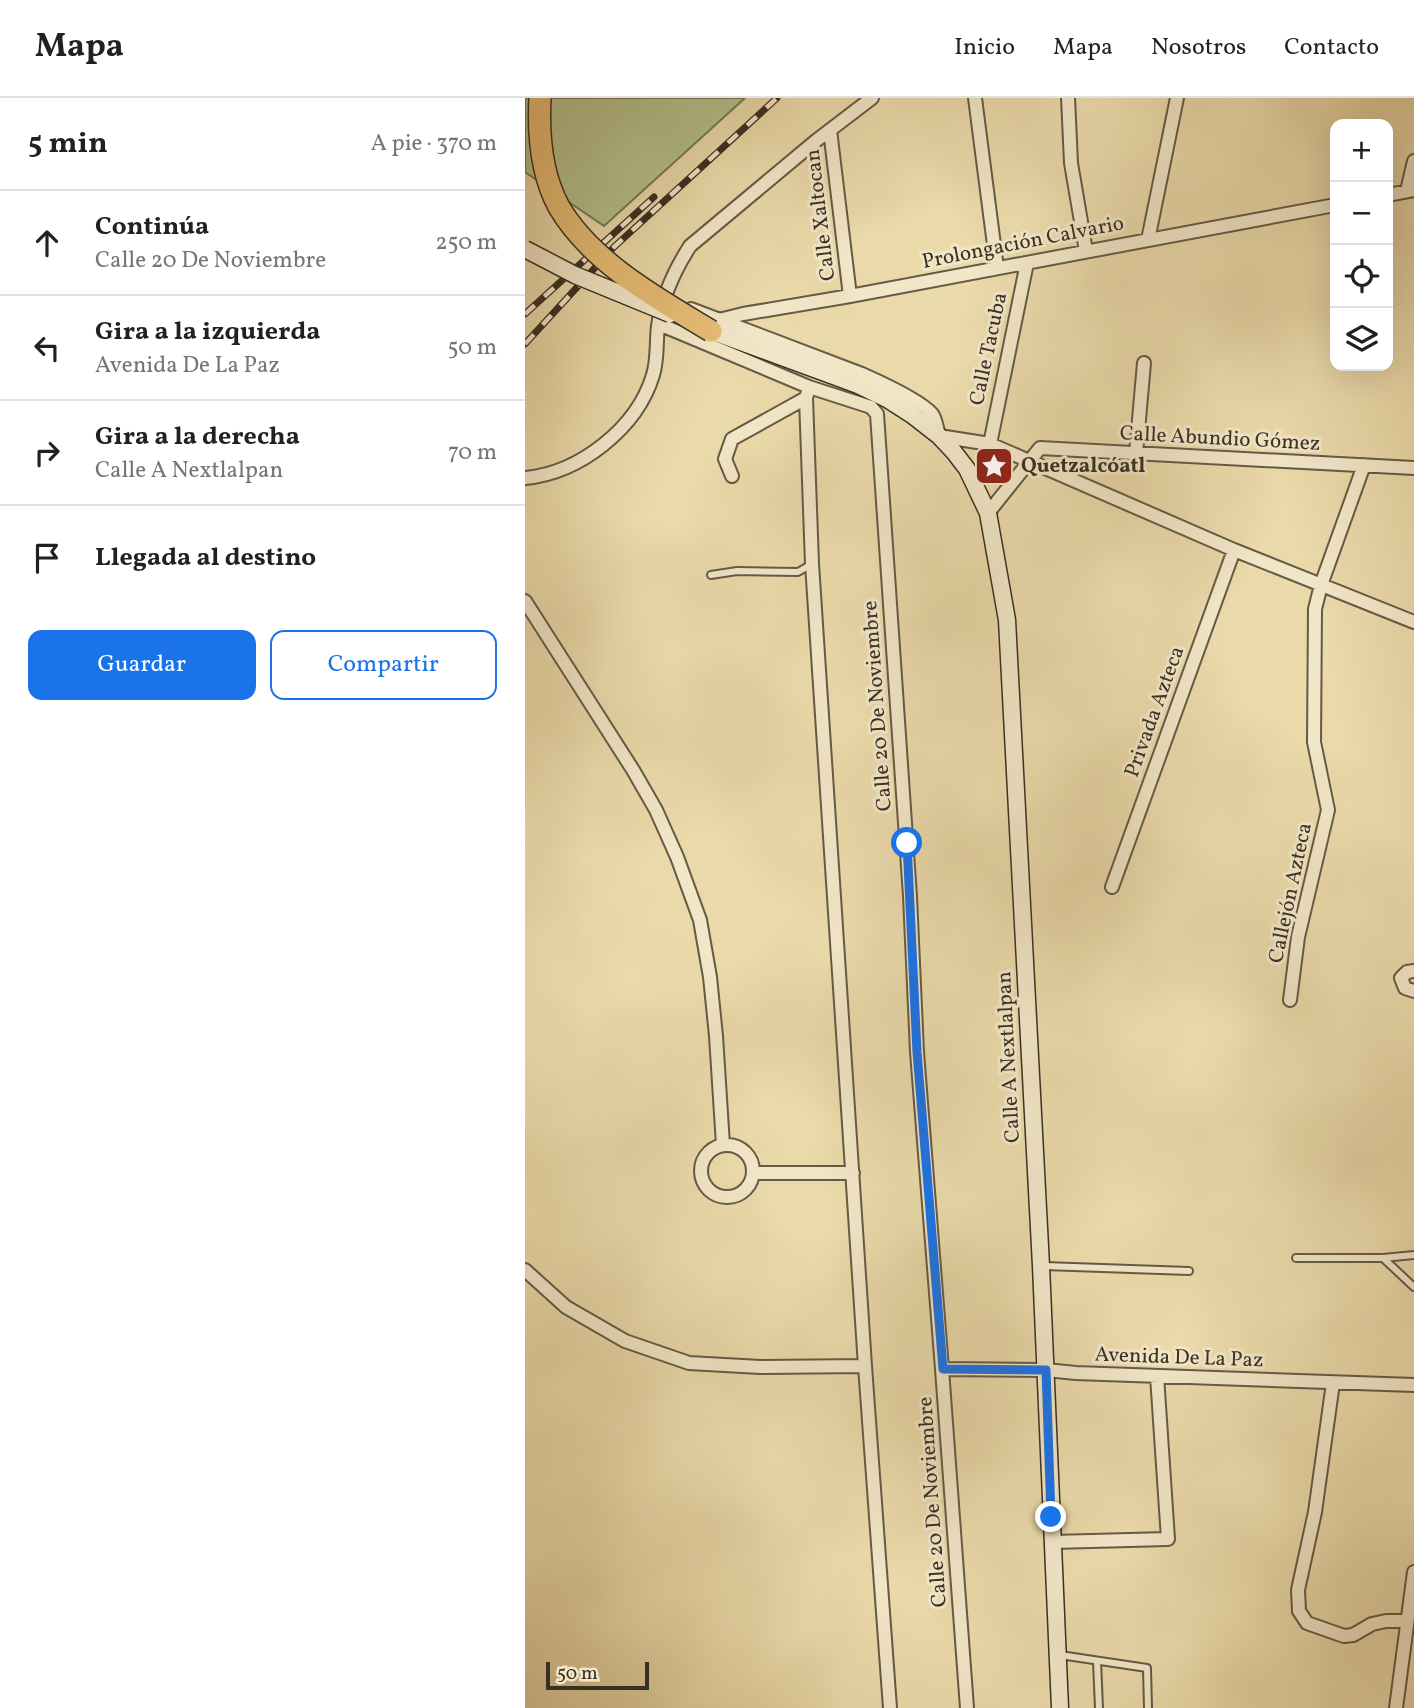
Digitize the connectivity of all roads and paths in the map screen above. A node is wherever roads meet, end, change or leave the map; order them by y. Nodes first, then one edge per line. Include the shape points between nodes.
1 (540, 98) edge
2 (872, 98) edge
3 (975, 98) edge
4 (1068, 98) edge
5 (1177, 98) edge
6 (830, 130) junction
7 (1414, 161) edge
8 (1411, 191) edge
9 (1393, 194) edge
10 (1330, 206) edge
11 (1148, 240) junction
12 (525, 249) edge
13 (1086, 251) junction
14 (1027, 263) junction
15 (997, 268) junction
16 (850, 296) junction
17 (664, 299) junction
18 (659, 324) junction
19 (714, 326) junction
20 (1144, 363) dead end
21 (808, 393) junction
22 (933, 431) junction
23 (989, 444) junction
24 (1136, 453) junction
25 (1030, 460) junction
26 (1364, 465) junction
27 (1414, 468) edge
28 (732, 476) dead end
29 (525, 478) edge
30 (988, 513) junction
31 (1234, 550) junction
32 (812, 564) junction
33 (711, 575) dead end
34 (1321, 585) junction
35 (525, 601) edge
36 (1414, 622) edge
37 (1112, 887) dead end
38 (1414, 971) edge
39 (1414, 991) edge
40 (1290, 1000) dead end
41 (723, 1145) junction
42 (753, 1173) junction
43 (853, 1173) junction
44 (1414, 1255) edge
45 (1296, 1258) dead end
46 (1383, 1258) junction
47 (1041, 1266) junction
48 (525, 1270) edge
49 (1189, 1271) dead end
50 (1414, 1287) edge
51 (865, 1366) junction
52 (943, 1369) junction
53 (1046, 1370) junction
54 (1157, 1376) junction
55 (1333, 1383) junction
56 (1414, 1385) edge
57 (1052, 1542) junction
58 (1414, 1572) edge
59 (1407, 1621) junction
60 (1058, 1654) junction
61 (1097, 1661) junction
62 (890, 1708) edge
63 (967, 1708) edge
64 (1060, 1708) edge
65 (1099, 1708) edge
66 (1148, 1708) edge
67 (1396, 1708) edge

1 - 19 highway, bridge via 542,156 549,183 575,229 596,252 658,299
2 - 6 street
3 - 15 street
4 - 13 street via 1071,163
5 - 11 street
6 - 16 street, Calle Xaltocan
6 - 17 street via 690,246
7 - 8 street
8 - 9 street
10 - 11 street, Prolongación Calvario
11 - 13 street, Prolongación Calvario
12 - 19 main road, Calle A Nextlalpan, bridge via 575,275
13 - 14 street, Prolongación Calvario
14 - 15 street, Prolongación Calvario
14 - 23 street, Calle Tacuba
15 - 16 street, Prolongación Calvario
16 - 19 street, Prolongación Calvario via 743,314
17 - 18 street
17 - 19 street
18 - 21 street
18 - 29 street via 654,372 637,408 621,428 602,447 561,470
19 - 22 main road, Calle A Nextlalpan via 764,352 858,385
19 - 22 street via 885,385 934,415
20 - 24 street
21 - 28 street via 732,439 725,459
21 - 32 street
21 - 52 street, Calle 20 De Noviembre via 871,407 877,414 917,1052
22 - 23 street
22 - 30 main road, Calle A Nextlalpan via 967,469
23 - 25 street
24 - 25 street, Calle Abundio Gómez via 1040,448
24 - 26 street, Calle Abundio Gómez
25 - 30 street
25 - 31 street
26 - 27 street, Calle Abundio Gómez
26 - 34 street, Callejón Azteca
30 - 47 main road, Calle A Nextlalpan via 1007,620
31 - 34 street
31 - 37 street, Privada Azteca
32 - 33 lane via 798,572
32 - 43 street
34 - 36 street
34 - 40 street, Callejón Azteca via 1315,609 1314,742 1328,810 1298,937
35 - 41 street via 656,810 700,920 716,1036
38 - 39 street via 1401,978 1405,988
41 - 42 street via 745,1152
41 - 42 street via 712,1149 700,1169 709,1190 731,1197 750,1184
42 - 43 street
43 - 51 street
44 - 46 lane
45 - 46 lane
46 - 50 lane
47 - 49 lane
47 - 53 main road, Calle A Nextlalpan
48 - 51 street via 566,1307 625,1342 689,1363
51 - 62 street
52 - 53 street, Avenida De La Paz
52 - 63 street, Calle 20 De Noviembre
53 - 54 street, Avenida De La Paz
53 - 57 main road, Calle A Nextlalpan
54 - 55 street, Avenida De La Paz
54 - 57 street via 1168,1539
55 - 56 street, Avenida De La Paz
55 - 59 street via 1315,1512 1298,1590 1299,1611 1307,1623 1344,1636 1372,1624
57 - 60 main road, Calle A Nextlalpan
58 - 59 street
59 - 67 street
60 - 61 lane
60 - 64 main road, Calle A Nextlalpan
61 - 65 lane
61 - 66 lane via 1147,1668

